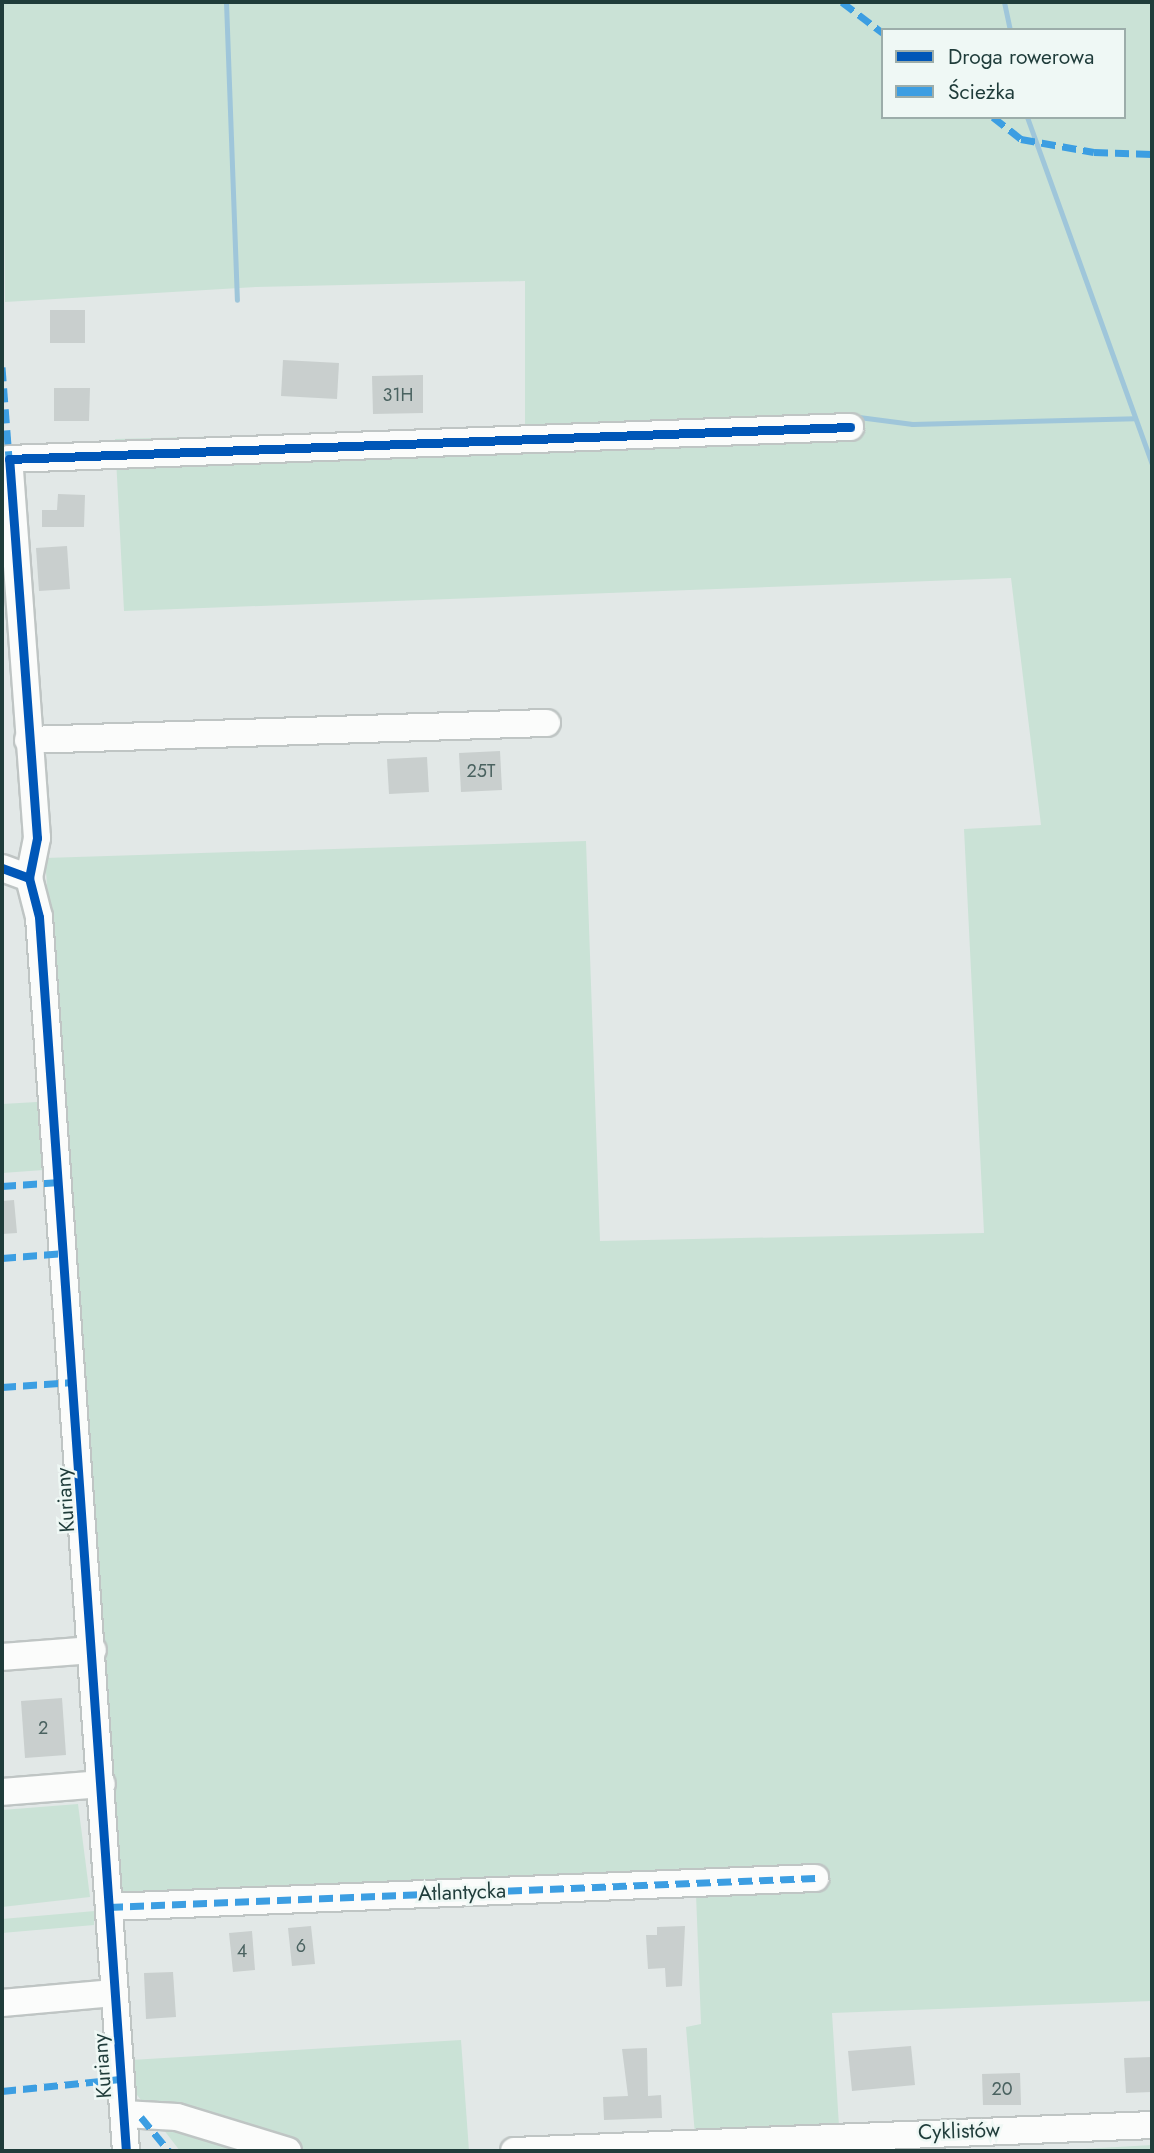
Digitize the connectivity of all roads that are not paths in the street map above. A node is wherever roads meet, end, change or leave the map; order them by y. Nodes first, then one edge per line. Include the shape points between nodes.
1 (850, 427) dead end
2 (547, 723) dead end
3 (28, 740) junction
4 (2, 868) edge
5 (29, 878) junction
6 (93, 1650) junction
7 (2, 1657) edge
8 (102, 1784) junction
9 (2, 1792) edge
10 (815, 1878) dead end
11 (109, 1907) junction
12 (115, 1993) junction
13 (2, 2003) edge
14 (133, 2115) junction
15 (1152, 2125) edge
16 (127, 2151) edge
17 (288, 2151) edge
18 (514, 2151) edge

1 - 3 street via 9,459
2 - 3 street
3 - 5 street via 37,838
4 - 5 street
5 - 6 street, Kuriany via 39,917
6 - 7 street
6 - 8 street, Kuriany
8 - 9 street
8 - 11 street, Kuriany
10 - 11 street, Atlantycka
11 - 12 street, Kuriany
12 - 13 street
12 - 14 street, Kuriany
14 - 16 street, Kuriany
14 - 17 street via 177,2117
15 - 18 street, Cyklistów

